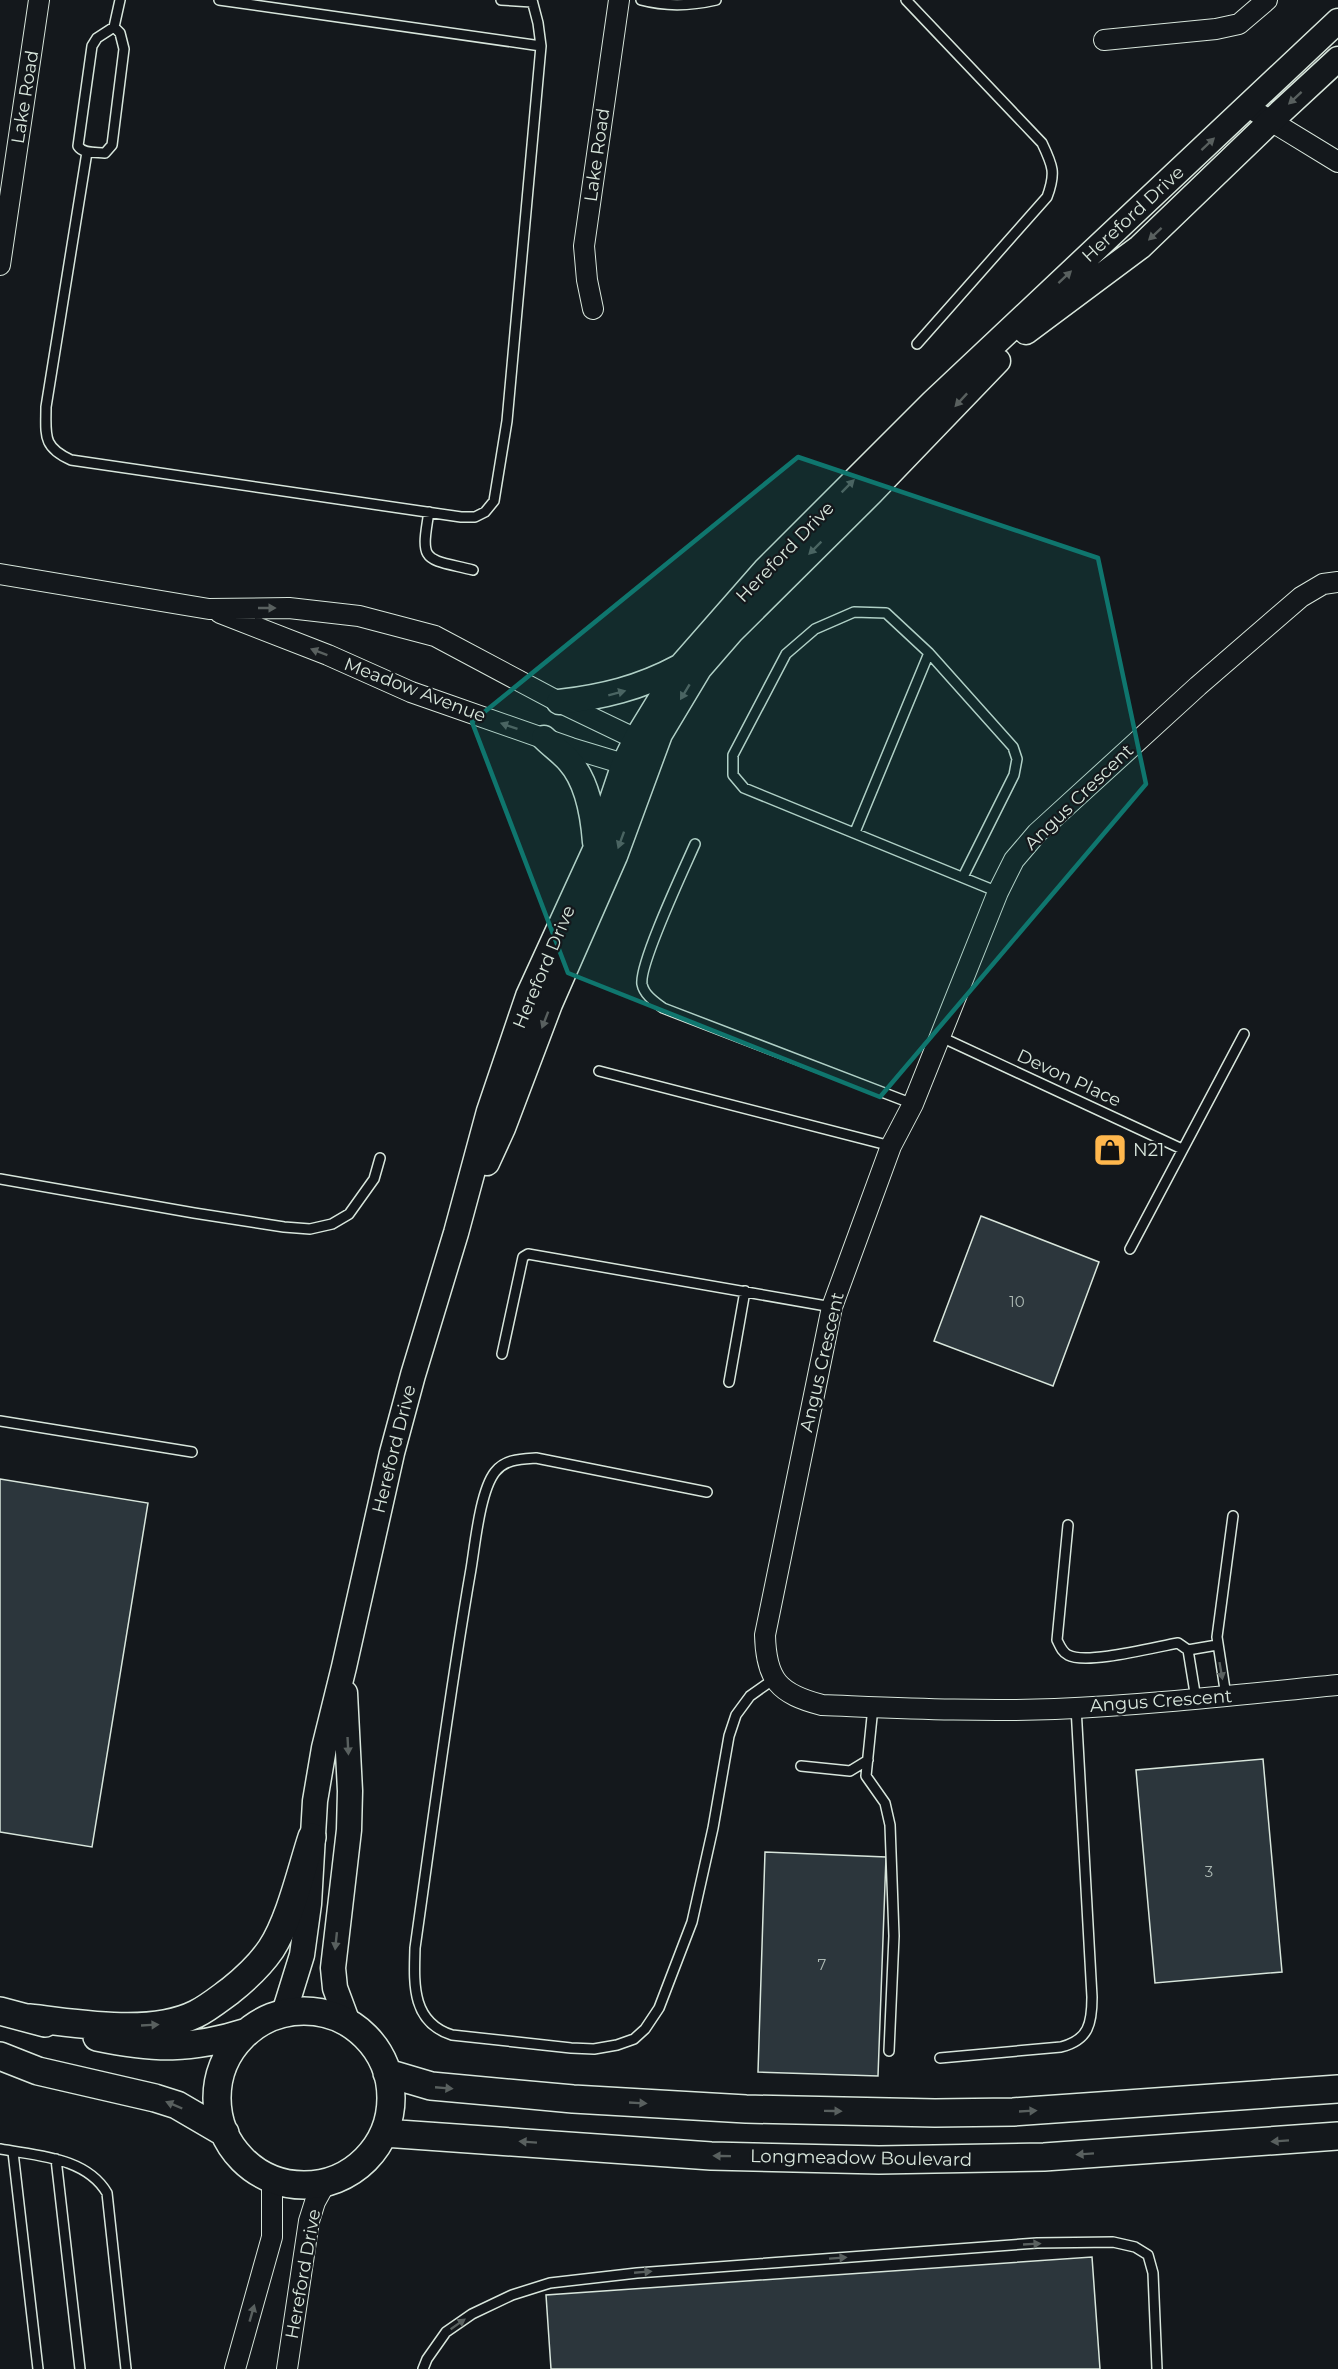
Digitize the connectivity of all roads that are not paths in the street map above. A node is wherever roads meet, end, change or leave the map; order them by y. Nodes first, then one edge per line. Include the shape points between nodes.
1 (39, 0) edge
2 (120, 0) edge
3 (219, 0) edge
4 (501, 0) edge
5 (619, 0) edge
6 (641, 0) edge
7 (716, 0) edge
8 (906, 0) edge
9 (1267, 0) edge
10 (532, 1) edge
11 (1338, 21) edge
12 (114, 27) junction
13 (1104, 40) dead end
14 (541, 46) junction
15 (1338, 58) edge
16 (1248, 107) junction
17 (1271, 120) junction
18 (87, 152) junction
19 (1338, 162) edge
20 (3, 218) edge
21 (0, 265) edge
22 (593, 309) dead end
23 (917, 344) dead end
24 (429, 512) junction
25 (472, 570) dead end
26 (0, 574) edge
27 (1338, 582) edge
28 (209, 609) junction
29 (929, 652) junction
30 (680, 667) junction
31 (559, 702) junction
32 (660, 734) junction
33 (544, 738) junction
34 (632, 753) junction
35 (641, 785) junction
36 (855, 832) junction
37 (694, 844) dead end
38 (595, 850) junction
39 (963, 877) junction
40 (998, 892) junction
41 (1244, 1034) dead end
42 (941, 1037) junction
43 (599, 1071) dead end
44 (913, 1104) junction
45 (891, 1146) junction
46 (1182, 1149) junction
47 (380, 1158) dead end
48 (0, 1179) edge
49 (456, 1233) junction
50 (1130, 1249) dead end
51 (745, 1291) junction
52 (831, 1307) junction
53 (502, 1354) dead end
54 (729, 1382) dead end
55 (0, 1421) edge
56 (192, 1452) dead end
57 (707, 1492) dead end
58 (1233, 1516) dead end
59 (1068, 1525) dead end
60 (1217, 1645) junction
61 (1188, 1650) junction
62 (344, 1667) junction
63 (774, 1679) junction
64 (1338, 1685) edge
65 (1226, 1696) junction
66 (1196, 1699) junction
67 (873, 1707) junction
68 (1076, 1707) junction
69 (867, 1760) junction
70 (801, 1766) dead end
71 (312, 1837) junction
72 (0, 2011) edge
73 (284, 2013) junction
74 (29, 2018) junction
75 (348, 2023) junction
76 (247, 2032) junction
77 (889, 2051) dead end
78 (0, 2056) edge
79 (940, 2058) dead end
80 (387, 2073) junction
81 (1338, 2090) edge
82 (225, 2133) junction
83 (384, 2133) junction
84 (1338, 2136) edge
85 (0, 2149) edge
86 (13, 2152) junction
87 (56, 2159) junction
88 (272, 2179) junction
89 (327, 2182) junction
90 (38, 2369) edge
91 (80, 2369) edge
92 (126, 2369) edge
93 (235, 2369) edge
94 (287, 2369) edge
95 (423, 2369) edge
96 (1157, 2369) edge

1 - 20 street, Lake Road
2 - 12 lane
3 - 14 lane
4 - 10 lane
5 - 22 street, Lake Road via 584,246
6 - 7 lane via 661,5 696,5
8 - 23 lane via 1042,143 1054,179 1047,197
9 - 13 street via 1239,24
10 - 14 lane
11 - 16 street, Hereford Drive
12 - 18 lane via 92,46 78,146
12 - 18 lane via 124,49 112,145 105,153
14 - 24 lane via 507,421 494,501 475,517
15 -> 17 street, Hereford Drive
16 - 17 street
30 -> 16 street, Hereford Drive via 766,569 933,402
17 - 19 street
17 -> 32 street, Hereford Drive via 1140,248 1030,328 732,631 699,669
18 - 24 lane via 46,407 46,441 55,453 71,460
20 - 21 street, Lake Road
24 - 25 lane via 424,542 429,557
26 - 28 street, Meadow Avenue
27 - 40 street, Angus Crescent via 1323,584 1300,597 1198,686 1037,833 1014,860
28 -> 31 street, Meadow Avenue via 289,608 370,619 435,636
33 -> 28 street, Meadow Avenue via 411,692
29 - 36 lane
29 - 36 lane via 886,613 854,612 815,629 786,654 733,755 733,775 744,788
29 - 39 lane via 1013,747 1017,759 1014,774
31 -> 30 street via 616,693 656,680
30 - 34 street, Hereford Drive
31 - 34 street, Meadow Avenue via 593,719
32 - 34 street
32 - 35 street, Hereford Drive
33 - 34 street, Meadow Avenue
33 - 38 street via 570,762 581,780 593,819
34 - 35 street
34 - 38 street, Hereford Drive
35 -> 49 street, Hereford Drive via 503,1128
36 - 39 lane
37 - 44 lane via 645,965 643,987 650,998 663,1008
38 - 49 street, Hereford Drive via 528,996 489,1111
39 - 40 lane
40 - 42 street, Angus Crescent
41 - 46 lane
42 - 44 street, Angus Crescent
42 - 46 lane, Devon Place
43 - 45 lane
44 - 45 street, Angus Crescent
45 - 52 street, Angus Crescent
46 - 50 lane
47 - 48 lane via 374,1179 349,1214 332,1224 310,1229
49 - 62 street, Hereford Drive via 395,1442
51 - 52 lane
51 - 53 lane via 528,1254 523,1257
51 - 54 lane
52 - 63 street, Angus Crescent via 765,1635 768,1668
55 - 56 lane
57 - 63 lane via 536,1458 504,1463 494,1473 482,1511 459,1635 414,1948 416,1995 430,2023 452,2035 594,2049 634,2039 645,2029 659,2008 692,1922 736,1715 750,1696
58 - 60 lane
59 - 61 lane via 1057,1640 1066,1654 1084,1659 1178,1643
60 - 61 lane
60 -> 65 lane
61 - 66 lane
62 - 71 street, Hereford Drive via 324,1748
62 -> 75 street, Hereford Drive via 349,1830 333,1968 335,1988
63 - 67 street, Angus Crescent via 785,1691 822,1705
64 - 65 street, Angus Crescent
65 - 66 street, Angus Crescent
66 - 68 street, Angus Crescent
67 - 68 street, Angus Crescent
67 - 69 lane
68 - 79 lane via 1092,1996 1087,2029 1082,2038 1061,2047
69 - 70 lane via 850,1771
69 - 77 lane via 866,1776 885,1803 890,1825 894,1936
71 - 73 street, Hereford Drive via 302,1955
74 -> 71 main road via 114,2026 160,2024 195,2014 218,2000 249,1976 271,1948
72 - 74 main road
73 - 75 main road via 328,2014
73 - 76 main road
74 - 76 main road via 130,2044 170,2047 216,2042
75 - 80 main road via 379,2053
76 - 82 main road via 229,2054 219,2079 218,2107
82 -> 78 main road via 177,2105 38,2071
80 -> 81 main road via 431,2086 573,2099 746,2109 924,2113 1035,2111
80 - 83 main road via 391,2092
82 - 88 main road via 252,2168
84 -> 83 main road, Longmeadow Boulevard via 1044,2157 879,2160 711,2156
83 - 89 main road via 372,2152 352,2171
85 - 86 lane
86 - 87 lane
86 - 90 lane
87 - 91 lane
87 - 92 lane via 90,2172 107,2193
88 - 89 main road via 308,2185
93 -> 88 street, Hereford Drive via 272,2237
89 - 94 street, Hereford Drive via 309,2222
95 -> 96 lane via 446,2332 472,2314 550,2283 1037,2243 1113,2242 1148,2255 1153,2273

